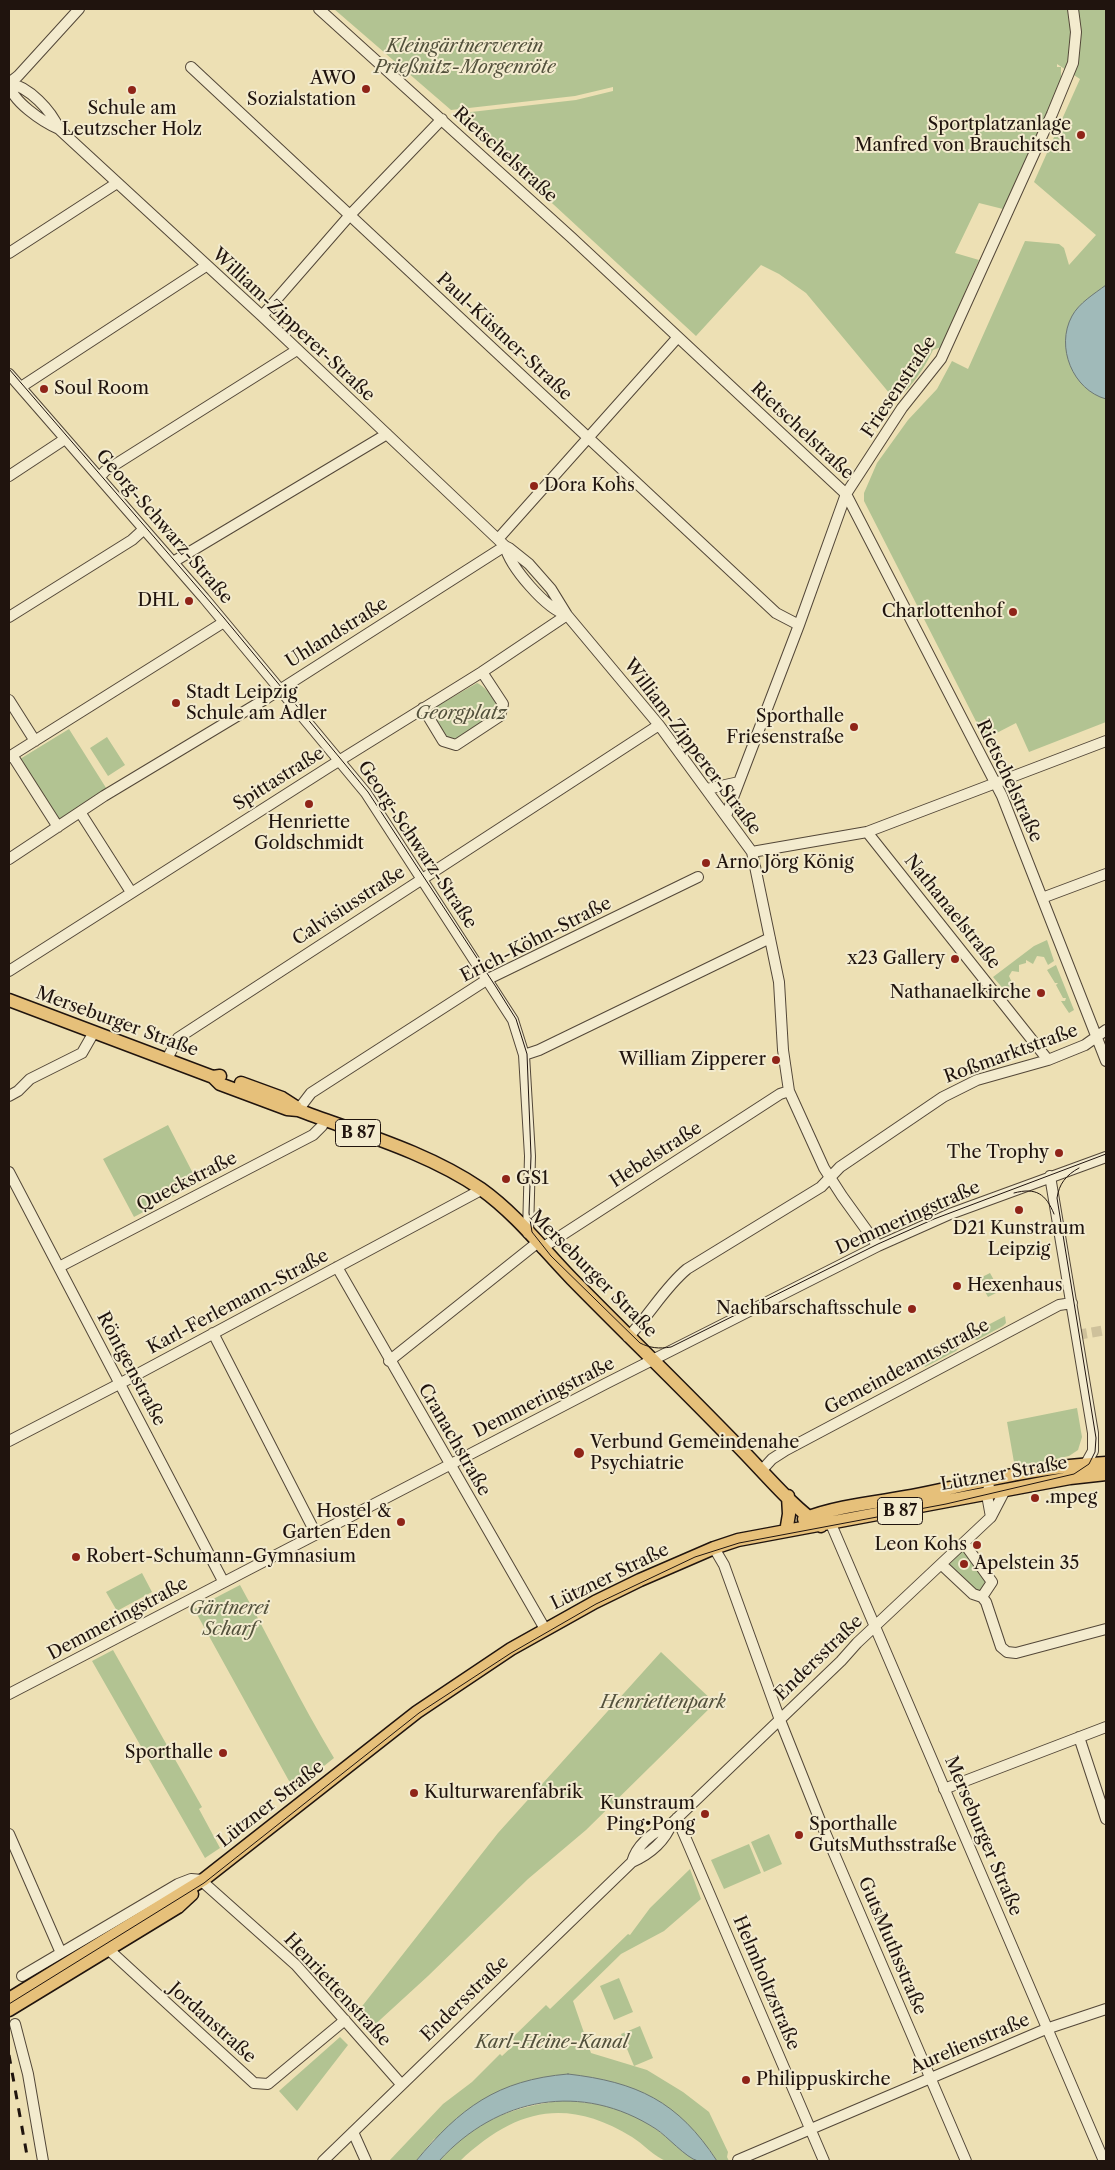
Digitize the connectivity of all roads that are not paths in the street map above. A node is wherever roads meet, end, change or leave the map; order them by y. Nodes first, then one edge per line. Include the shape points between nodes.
1 (79, 9) edge
2 (319, 9) edge
3 (1073, 9) edge
4 (192, 67) dead end
5 (9, 83) edge
6 (442, 119) junction
7 (117, 183) junction
8 (350, 215) junction
9 (9, 253) edge
10 (206, 266) junction
11 (262, 316) junction
12 (678, 337) junction
13 (297, 350) junction
14 (9, 374) edge
15 (21, 388) junction
16 (387, 434) junction
17 (588, 437) junction
18 (65, 439) junction
19 (9, 476) edge
20 (100, 476) junction
21 (846, 494) junction
22 (144, 529) junction
23 (501, 543) junction
24 (173, 562) junction
25 (567, 614) junction
26 (9, 617) edge
27 (224, 622) junction
28 (799, 625) junction
29 (482, 672) junction
30 (280, 689) junction
31 (9, 700) edge
32 (423, 708) junction
33 (659, 725) junction
34 (35, 741) junction
35 (1106, 741) edge
36 (11, 756) edge
37 (339, 760) junction
38 (739, 782) junction
39 (996, 784) junction
40 (707, 788) junction
41 (80, 812) junction
42 (726, 816) junction
43 (58, 826) junction
44 (867, 832) junction
45 (752, 852) junction
46 (9, 859) edge
47 (1106, 874) edge
48 (698, 877) dead end
49 (422, 878) junction
50 (131, 892) junction
51 (1042, 898) junction
52 (770, 938) junction
53 (9, 971) edge
54 (488, 979) junction
55 (9, 1000) edge
56 (1106, 1030) edge
57 (94, 1032) junction
58 (1097, 1038) junction
59 (524, 1054) junction
60 (167, 1059) junction
61 (1048, 1060) junction
62 (1106, 1061) edge
63 (789, 1091) junction
64 (9, 1096) edge
65 (298, 1110) junction
66 (324, 1120) junction
67 (1106, 1157) edge
68 (9, 1172) edge
69 (1050, 1176) junction
70 (830, 1178) junction
71 (482, 1190) junction
72 (528, 1233) junction
73 (539, 1245) junction
74 (878, 1246) junction
75 (59, 1267) junction
76 (337, 1268) junction
77 (1072, 1303) junction
78 (213, 1333) junction
79 (628, 1337) junction
80 (653, 1359) junction
81 (389, 1361) junction
82 (121, 1383) junction
83 (9, 1441) edge
84 (1106, 1463) edge
85 (1088, 1464) junction
86 (450, 1465) junction
87 (762, 1470) junction
88 (1106, 1474) edge
89 (1005, 1478) junction
90 (1070, 1478) junction
91 (1004, 1492) junction
92 (987, 1494) junction
93 (788, 1496) junction
94 (810, 1516) junction
95 (991, 1517) junction
96 (826, 1525) junction
97 (787, 1526) junction
98 (774, 1532) junction
99 (316, 1534) junction
100 (964, 1543) junction
101 (714, 1548) junction
102 (941, 1564) junction
103 (224, 1582) junction
104 (982, 1597) junction
105 (874, 1628) junction
106 (545, 1629) junction
107 (1106, 1629) edge
108 (9, 1694) edge
109 (780, 1720) junction
110 (1106, 1727) edge
111 (1079, 1737) junction
112 (944, 1789) junction
113 (1106, 1819) edge
114 (675, 1821) junction
115 (9, 1834) edge
116 (203, 1880) junction
117 (108, 1949) junction
118 (60, 1953) junction
119 (22, 1976) dead end
120 (9, 1999) edge
121 (1106, 2009) edge
122 (9, 2010) edge
123 (344, 2020) junction
124 (15, 2024) dead end
125 (1046, 2029) junction
126 (930, 2078) junction
127 (401, 2084) junction
128 (810, 2129) junction
129 (353, 2132) junction
130 (738, 2160) dead end
131 (43, 2161) edge
132 (323, 2161) edge
133 (366, 2161) edge
134 (824, 2161) edge
135 (966, 2161) edge
136 (1104, 2161) edge

1 - 5 street
2 - 6 street, Rietschelstraße
3 - 21 street, Friesenstraße via 1076,32 1073,63 956,328 941,359 902,408
4 - 8 street, Paul-Küstner-Straße
5 - 7 street, William-Zipperer-Straße via 36,100 59,129
6 - 8 street
6 - 12 street, Rietschelstraße
7 - 9 street
7 - 10 street, William-Zipperer-Straße
8 - 11 street
8 - 17 street, Paul-Küstner-Straße
10 - 11 street, William-Zipperer-Straße
10 - 15 street
11 - 13 street, William-Zipperer-Straße
12 - 17 street, Uhlandstraße
12 - 21 street, Rietschelstraße
13 - 16 street, William-Zipperer-Straße
13 - 20 street
14 - 15 street, Georg-Schwarz-Straße
15 - 18 street, Georg-Schwarz-Straße
16 - 23 street, William-Zipperer-Straße
16 - 24 street
17 - 23 street, Uhlandstraße
17 - 28 street, Paul-Küstner-Straße via 776,613
18 - 19 street
18 - 20 street, Georg-Schwarz-Straße
20 - 22 street, Georg-Schwarz-Straße
21 - 28 street, Friesenstraße
21 - 39 street, Rietschelstraße
22 - 24 street, Georg-Schwarz-Straße
22 - 26 street via 132,540
23 - 25 street, William-Zipperer-Straße via 536,572
23 - 30 street, Uhlandstraße
24 - 27 street, Georg-Schwarz-Straße
25 - 29 street, Spittastraße
25 - 33 street, William-Zipperer-Straße
27 - 30 street, Georg-Schwarz-Straße
27 - 34 street
28 - 38 street, Friesenstraße
29 - 32 street, Spittastraße
29 - 32 street via 503,704 500,716 456,745 443,741
30 - 37 street, Georg-Schwarz-Straße
30 - 41 street, Uhlandstraße
31 - 34 street
32 - 37 street, Spittastraße
33 - 40 street, William-Zipperer-Straße
33 - 49 street, Calvisiusstraße
34 - 36 street
35 - 39 street
36 - 43 street
37 - 49 street, Georg-Schwarz-Straße via 366,793
37 - 50 street, Spittastraße
38 - 40 street
38 - 42 street, Friesenstraße
39 - 44 street
39 - 51 street, Rietschelstraße
40 - 42 street, William-Zipperer-Straße
41 - 43 street, Uhlandstraße
41 - 50 street
42 - 45 street, William-Zipperer-Straße
43 - 46 street, Uhlandstraße
44 - 45 street
44 - 61 street, Nathanaelstraße
45 - 52 street, William-Zipperer-Straße
47 - 51 street
48 - 54 street, Erich-Köhn-Straße
49 - 54 street, Georg-Schwarz-Straße
49 - 60 street, Calvisiusstraße via 178,1038
50 - 53 street, Spittastraße
51 - 58 street, Rietschelstraße
52 - 59 street
52 - 63 street, William-Zipperer-Straße via 779,982
54 - 59 street, Georg-Schwarz-Straße via 513,1020
54 - 65 street, Erich-Köhn-Straße via 311,1093
55 - 57 main road, Merseburger Straße / B 87
56 - 58 street, Roßmarktstraße
57 - 60 main road, Merseburger Straße / B 87
57 - 64 street via 82,1053 30,1079
58 - 61 street, Roßmarktstraße
58 - 62 street, Rietschelstraße
59 - 72 street, Georg-Schwarz-Straße via 530,1156
60 - 65 main road, Merseburger Straße / B 87 via 277,1096
61 - 70 street, Roßmarktstraße via 962,1086 943,1096 840,1167
63 - 70 street, William-Zipperer-Straße
63 - 73 street, Hebelstraße
65 - 66 main road, Merseburger Straße / B 87
66 - 71 main road, Merseburger Straße / B 87 via 413,1154
66 - 75 street, Queckstraße via 313,1136
67 - 69 street, Demmeringstraße
68 - 75 street, Röntgenstraße
69 - 74 street, Demmeringstraße via 934,1220
69 - 77 street
70 - 74 street, William-Zipperer-Straße
70 - 79 street, Roßmarktstraße via 687,1269 671,1282
71 - 72 main road, Merseburger Straße / B 87
71 - 76 street, Karl-Ferlemann-Straße
72 - 73 main road, Merseburger Straße / B 87
73 - 79 main road, Merseburger Straße / B 87
73 - 81 street, Hebelstraße
74 - 80 street, Demmeringstraße
75 - 82 street, Röntgenstraße
76 - 78 street, Karl-Ferlemann-Straße
76 - 81 street, Cranachstraße
77 - 85 street via 1094,1433
77 - 87 street, Gemeindeamtsstraße via 1059,1305 820,1432 772,1460
78 - 82 street, Karl-Ferlemann-Straße
78 - 99 street
79 - 80 main road, Merseburger Straße / B 87
80 - 86 street, Demmeringstraße
80 - 87 main road, Merseburger Straße / B 87
81 - 86 street, Cranachstraße
82 - 83 street, Karl-Ferlemann-Straße
82 - 103 street, Röntgenstraße
84 - 85 main road, Lützner Straße / B 87
85 - 89 main road, Lützner Straße / B 87
85 - 90 street
86 - 99 street, Demmeringstraße
86 - 106 street, Cranachstraße
87 - 93 main road, Merseburger Straße / B 87
88 - 90 main road, Lützner Straße / B 87
89 - 92 street via 992,1483
89 - 94 main road, Lützner Straße / B 87
90 - 91 main road, Lützner Straße / B 87
91 - 92 main road, Lützner Straße / B 87
91 - 95 street, Endersstraße
92 - 95 street
92 - 96 main road, Lützner Straße / B 87
93 - 94 main road, Merseburger Straße / B 87
93 - 97 main road
94 - 96 main road, Merseburger Straße / B 87
94 - 97 main road, Lützner Straße
95 - 100 street, Endersstraße
96 - 98 main road, Lützner Straße
96 - 105 street, Merseburger Straße
97 - 98 main road
98 - 101 main road, Lützner Straße
99 - 103 street, Demmeringstraße
100 - 102 street, Endersstraße
100 - 104 street via 992,1582
101 - 106 main road, Lützner Straße via 640,1580
101 - 109 street, GutsMuthsstraße via 724,1565
102 - 104 street via 973,1594
102 - 105 street, Endersstraße
103 - 108 street, Demmeringstraße
104 - 107 street via 1001,1647 1007,1652 1016,1653
105 - 109 street, Endersstraße
105 - 112 street, Merseburger Straße
106 - 116 main road, Lützner Straße via 417,1712
109 - 114 street, Endersstraße
109 - 126 street, GutsMuthsstraße
110 - 111 street
111 - 112 street
111 - 113 street
112 - 125 street, Merseburger Straße
114 - 127 street, Endersstraße via 667,1836 648,1855 632,1862
114 - 128 street, Helmholtzstraße
115 - 118 street
116 - 117 main road, Lützner Straße via 178,1907
116 - 118 street, Lützner Straße via 191,1879 178,1884
116 - 120 main road, Lützner Straße
116 - 123 street, Henriettenstraße via 296,1965
117 - 122 main road, Lützner Straße
117 - 123 street, Jordanstraße via 254,2083 268,2084
118 - 119 street, Lützner Straße
121 - 125 street, Aurelienstraße
123 - 127 street, Henriettenstraße
124 - 131 street via 28,2074
125 - 126 street, Aurelienstraße
125 - 136 street, Merseburger Straße
126 - 128 street, Aurelienstraße
126 - 135 street, GutsMuthsstraße
127 - 129 street, Endersstraße
128 - 130 street, Aurelienstraße
128 - 134 street, Helmholtzstraße
129 - 132 street, Endersstraße
129 - 133 street

